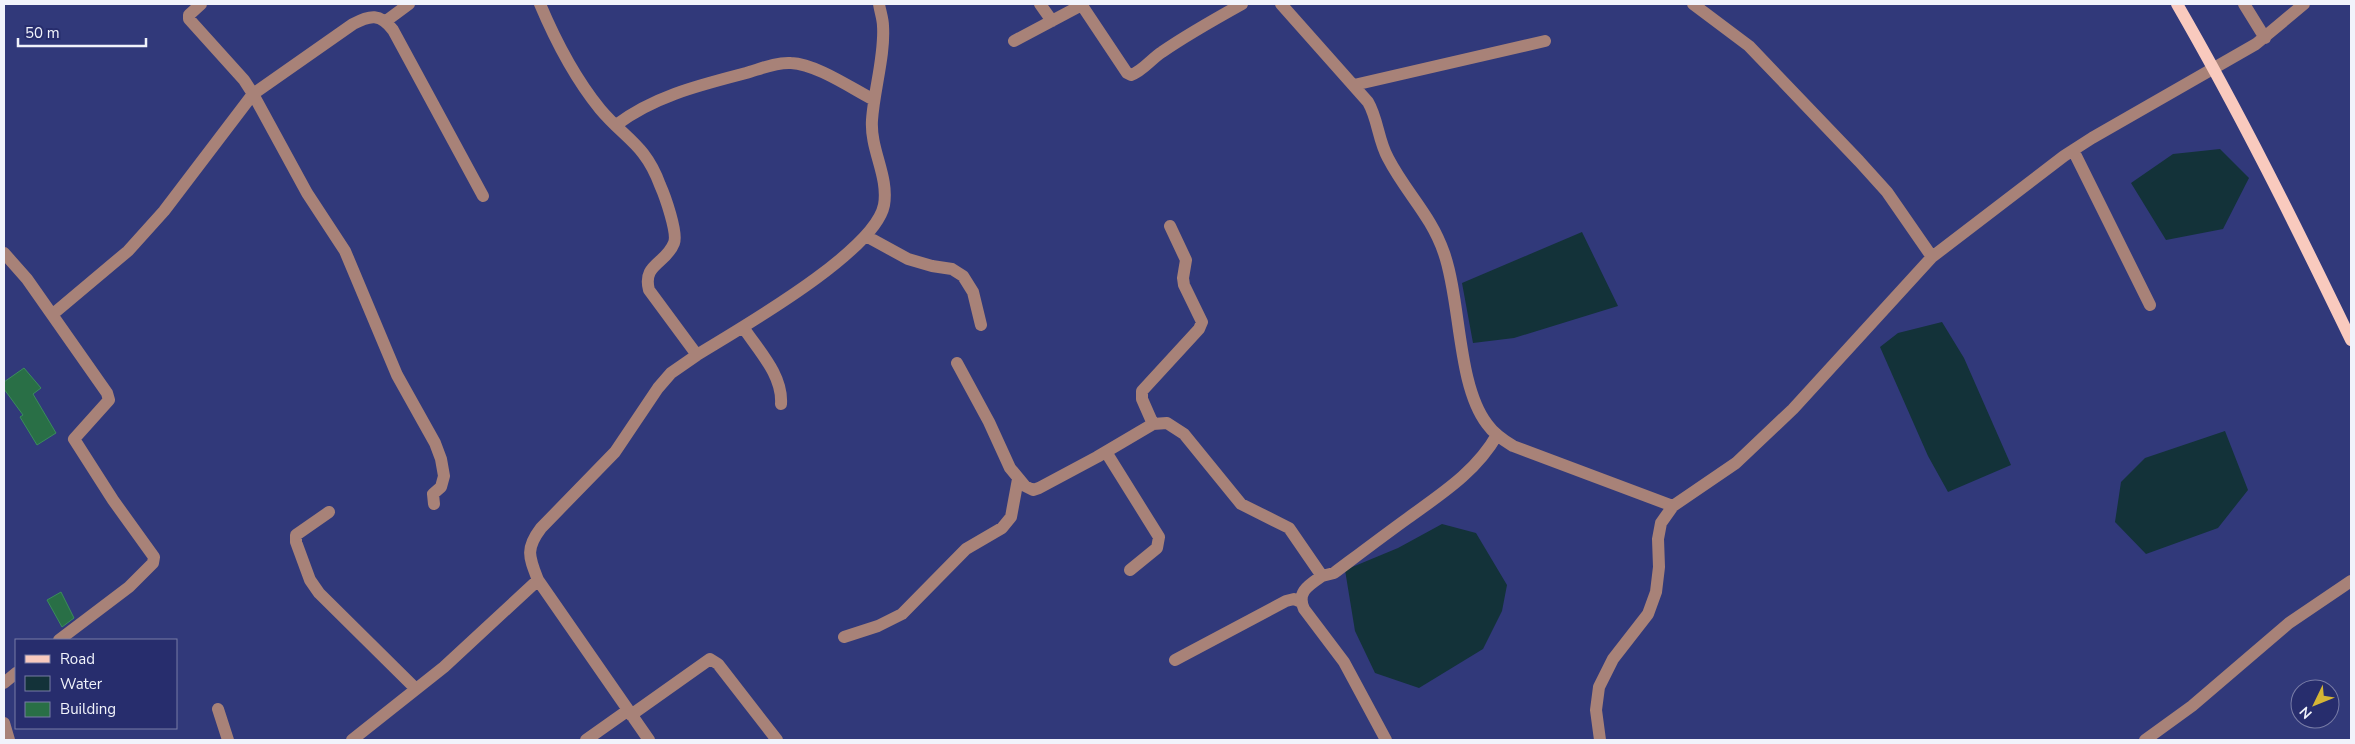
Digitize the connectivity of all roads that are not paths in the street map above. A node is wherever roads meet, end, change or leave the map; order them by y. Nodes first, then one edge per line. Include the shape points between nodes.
1 (201, 4) edge
2 (409, 4) edge
3 (540, 4) edge
4 (879, 4) edge
5 (1040, 4) edge
6 (1242, 4) edge
7 (1281, 4) edge
8 (1693, 4) edge
9 (2176, 4) edge
10 (2244, 4) edge
11 (2304, 4) edge
12 (386, 20) junction
13 (1052, 21) junction
14 (2265, 38) junction
15 (1014, 41) dead end
16 (1546, 41) dead end
17 (2214, 69) junction
18 (1354, 85) junction
19 (253, 94) junction
20 (874, 100) junction
21 (616, 125) junction
22 (2073, 150) junction
23 (483, 196) dead end
24 (1170, 226) dead end
25 (866, 236) junction
26 (4, 253) edge
27 (1932, 257) junction
28 (2150, 305) dead end
29 (53, 314) junction
30 (981, 325) dead end
31 (743, 327) junction
32 (2351, 340) edge
33 (698, 355) junction
34 (957, 363) dead end
35 (781, 404) dead end
36 (1153, 424) junction
37 (1497, 436) junction
38 (1106, 452) junction
39 (1018, 479) junction
40 (434, 504) dead end
41 (1673, 506) junction
42 (330, 512) dead end
43 (1130, 570) dead end
44 (1322, 576) junction
45 (538, 580) junction
46 (2351, 581) edge
47 (1301, 602) junction
48 (844, 638) dead end
49 (60, 639) edge
50 (1175, 660) dead end
51 (15, 675) edge
52 (4, 683) edge
53 (416, 689) junction
54 (218, 709) dead end
55 (629, 713) junction
56 (4, 723) edge
57 (9, 740) edge
58 (228, 740) edge
59 (352, 740) edge
60 (586, 740) edge
61 (649, 740) edge
62 (777, 740) edge
63 (1386, 740) edge
64 (1600, 740) edge
65 (2144, 740) edge

1 - 19 street via 192,10 189,19
2 - 12 street
3 - 21 street via 565,59 588,94
4 - 20 street via 883,26
5 - 13 street
6 - 13 street via 1188,34 1137,73 1131,74 1127,73 1083,7
7 - 18 street
8 - 27 street via 1749,46 1859,161 1887,192
9 - 17 main road
10 - 14 street
11 - 14 street
12 - 19 street via 371,16 353,24
12 - 23 street
13 - 15 street
14 - 17 street
16 - 18 street
17 - 22 street
17 - 32 main road
18 - 37 street via 1374,112 1387,156 1426,213 1444,253 1474,401 1486,424
19 - 29 street via 164,212 128,251
19 - 40 street via 307,193 345,252 397,375 435,443 444,476 433,494
20 - 21 street via 808,66 790,62 659,99
20 - 25 street via 872,137 885,191 884,207
21 - 33 street via 650,160 674,230 674,242 668,253 648,274 649,290
22 - 27 street
22 - 28 street
24 - 36 street via 1186,260 1184,285 1202,322 1142,391 1142,399
25 - 30 street via 908,259 952,268 963,276 974,292
25 - 31 street via 824,273
26 - 29 street via 28,278
27 - 41 street via 1793,409 1736,464
29 - 49 street via 109,400 74,439 154,557 129,587
31 - 33 street
31 - 35 street via 778,381
33 - 45 street via 671,373 615,452 533,539 529,553
34 - 39 street
36 - 38 street
36 - 44 street via 1159,422 1176,427 1241,504 1288,528
37 - 41 street via 1521,449
37 - 44 street via 1476,465 1456,483 1334,573
38 - 39 street via 1033,490
38 - 43 street via 1159,537 1157,548
39 - 48 street via 1011,517 1002,528 966,549 902,614
41 - 64 street via 1661,523 1656,592 1648,614 1612,659 1599,686 1596,710
42 - 53 street via 296,535 310,580 335,610
44 - 47 street via 1305,588
45 - 53 street
45 - 55 street
46 - 65 street via 2289,623 2192,706
47 - 50 street via 1294,599 1286,601
47 - 63 street via 1344,662
51 - 52 street
53 - 59 street
54 - 58 street
55 - 60 street
55 - 61 street
55 - 62 street via 710,659 718,664
56 - 57 street

